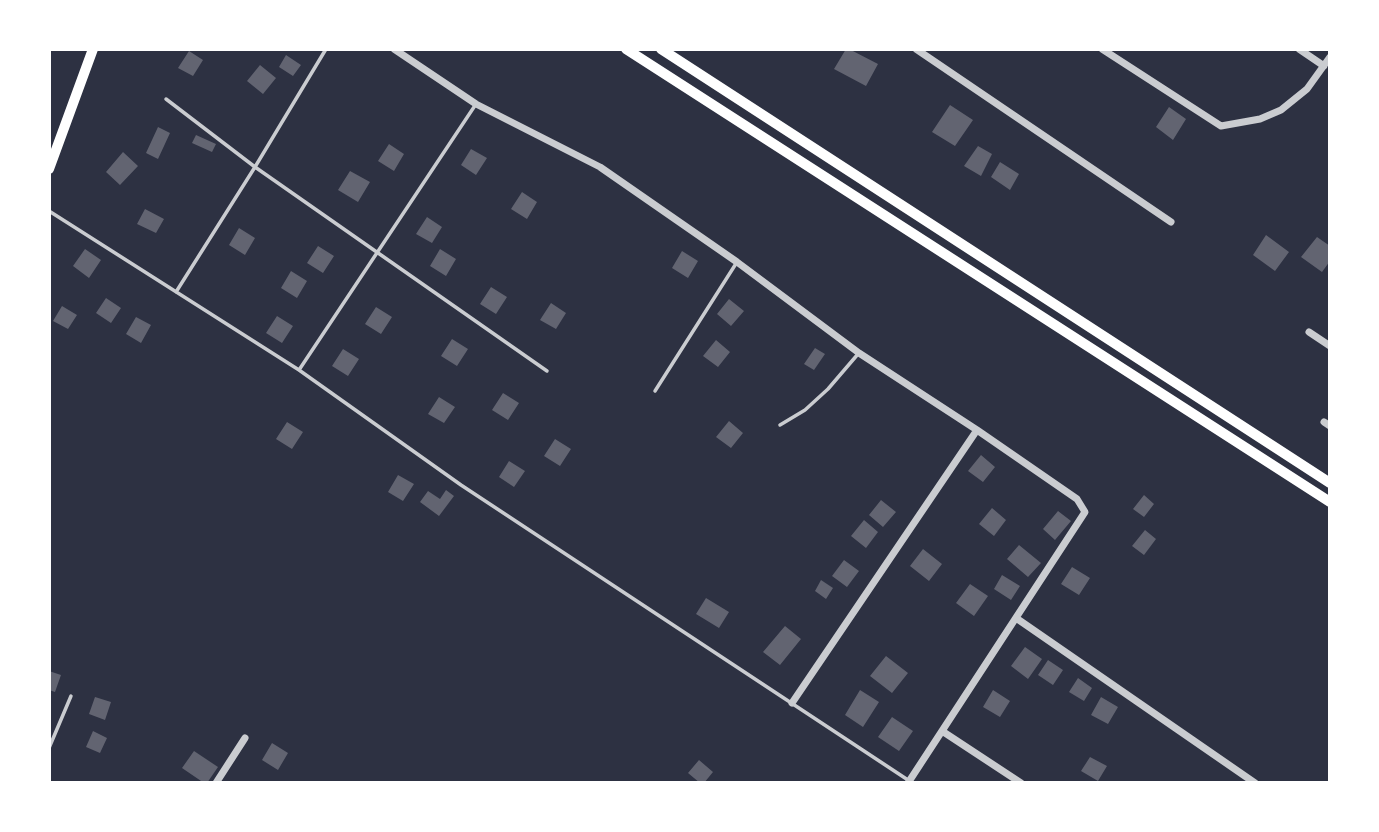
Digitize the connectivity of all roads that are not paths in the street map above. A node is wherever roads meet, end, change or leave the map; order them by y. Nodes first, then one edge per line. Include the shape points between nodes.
1 (93, 49) edge
2 (326, 49) edge
3 (394, 49) edge
4 (626, 49) edge
5 (661, 49) edge
6 (916, 49) edge
7 (1102, 49) edge
8 (1299, 49) edge
9 (1330, 57) edge
10 (1324, 66) junction
11 (166, 99) dead end
12 (476, 104) junction
13 (255, 167) junction
14 (49, 169) edge
15 (49, 211) edge
16 (1171, 222) dead end
17 (377, 253) junction
18 (737, 262) junction
19 (176, 292) junction
20 (1309, 332) dead end
21 (1330, 346) edge
22 (859, 353) junction
23 (299, 370) junction
24 (547, 371) dead end
25 (655, 391) dead end
26 (780, 425) dead end
27 (977, 430) junction
28 (1330, 483) edge
29 (1330, 502) edge
30 (1016, 618) junction
31 (71, 696) dead end
32 (792, 703) junction
33 (942, 731) junction
34 (245, 738) dead end
35 (49, 748) edge
36 (909, 782) edge
37 (216, 783) edge
38 (1021, 783) edge
39 (1255, 783) edge

1 - 14 main road
2 - 13 lane
3 - 12 street
4 - 29 main road
5 - 28 main road
6 - 16 street
7 - 10 street via 1221,126 1281,110 1307,89
8 - 10 street
9 - 10 street
11 - 13 lane
12 - 17 lane
12 - 18 street via 600,167
13 - 17 lane
13 - 19 lane
15 - 19 lane
17 - 23 lane
17 - 24 lane
18 - 22 street
18 - 25 lane
19 - 23 lane
20 - 21 street
22 - 26 lane via 805,410
22 - 27 street
23 - 32 lane via 461,485
27 - 30 street via 1077,499 1085,512
27 - 32 street
30 - 33 street
30 - 39 street
31 - 35 lane
32 - 36 lane
33 - 36 street
33 - 38 street
34 - 37 street

